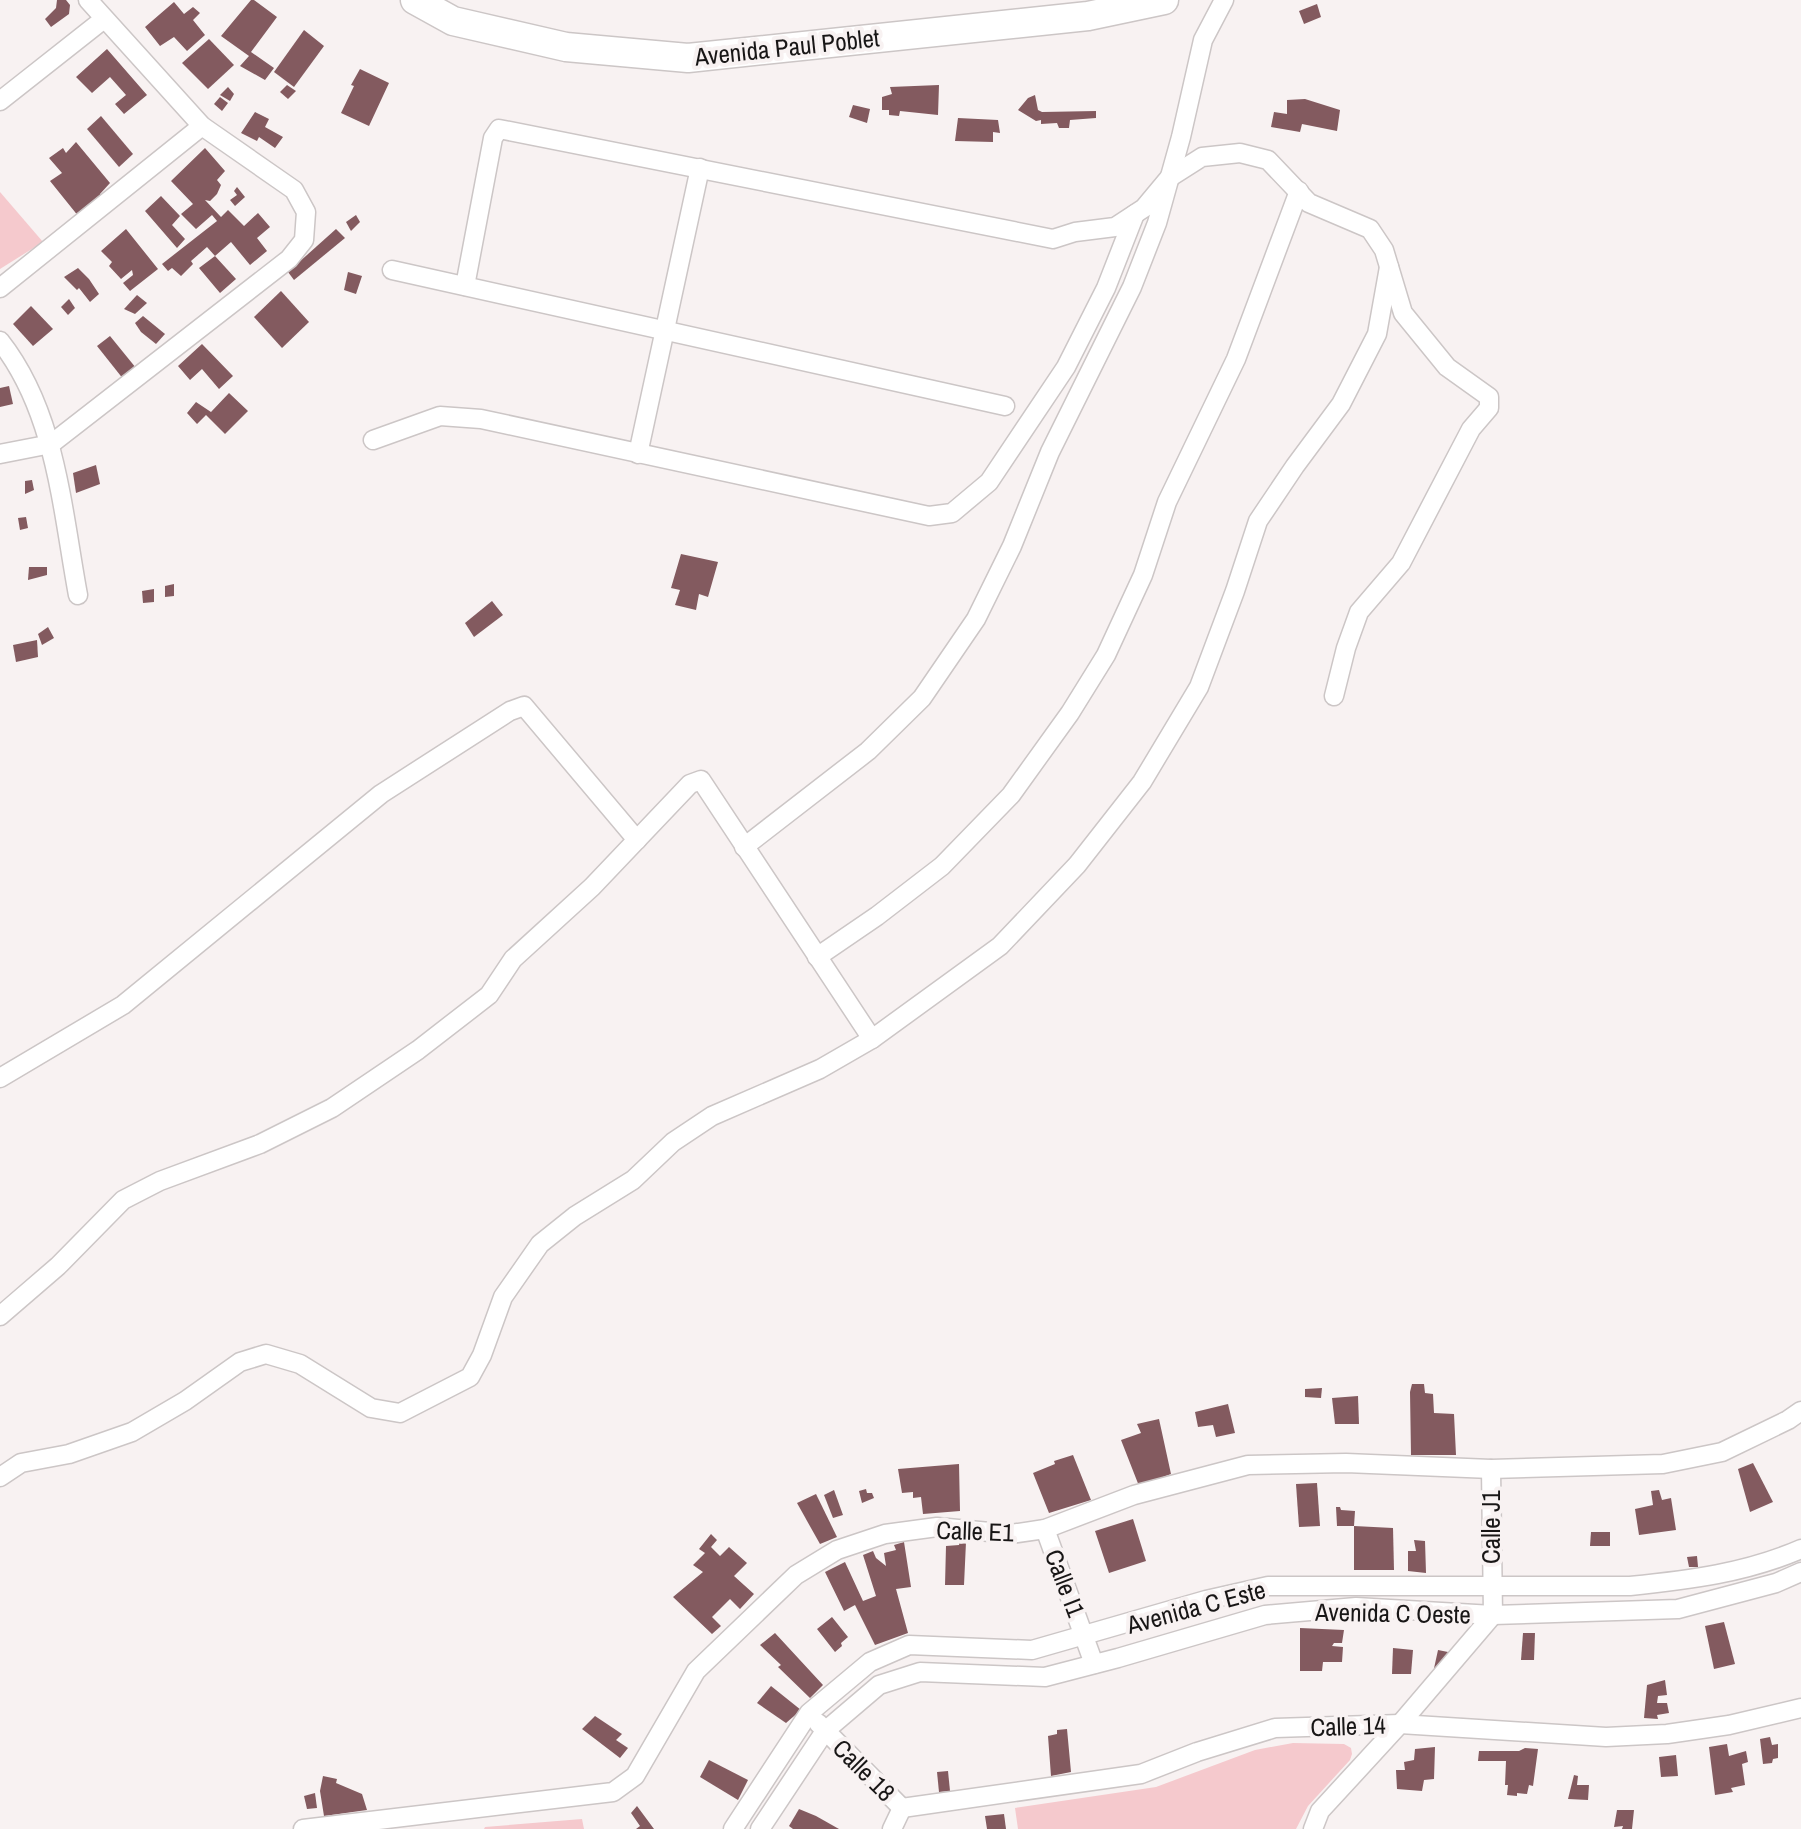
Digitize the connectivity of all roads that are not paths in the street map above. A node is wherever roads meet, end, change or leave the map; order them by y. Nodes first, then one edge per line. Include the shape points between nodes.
1 (88, 0) edge
2 (415, 0) edge
3 (1164, 0) edge
4 (1224, 0) edge
5 (104, 20) junction
6 (0, 100) edge
7 (202, 126) junction
8 (700, 168) junction
9 (1169, 178) junction
10 (1298, 191) junction
11 (1136, 214) junction
12 (1389, 267) junction
13 (392, 270) dead end
14 (465, 286) junction
15 (0, 288) edge
16 (664, 330) junction
17 (0, 342) edge
18 (1005, 406) dead end
19 (373, 440) dead end
20 (51, 444) junction
21 (0, 454) edge
22 (638, 454) junction
23 (78, 595) dead end
24 (1334, 696) dead end
25 (637, 840) junction
26 (744, 847) junction
27 (817, 956) junction
28 (872, 1039) junction
29 (0, 1078) edge
30 (0, 1316) edge
31 (1801, 1411) edge
32 (1491, 1468) junction
33 (0, 1477) edge
34 (1044, 1529) junction
35 (1801, 1548) edge
36 (1801, 1572) edge
37 (1492, 1585) junction
38 (1493, 1614) junction
39 (1085, 1636) junction
40 (1094, 1664) junction
41 (1801, 1708) edge
42 (809, 1713) junction
43 (1400, 1724) junction
44 (825, 1731) junction
45 (467, 1808) junction
46 (902, 1808) junction
47 (349, 1826) edge
48 (302, 1829) edge
49 (470, 1829) edge
50 (733, 1829) edge
51 (760, 1829) edge
52 (892, 1829) edge
53 (1313, 1829) edge

1 - 5 street
2 - 3 main road, Avenida Paul Poblet via 453,21 566,46 688,58 1088,16
4 - 9 street via 1203,40
5 - 6 street
5 - 7 street
7 - 15 street
7 - 20 street via 294,190 306,212 304,240 289,259
8 - 11 street via 1053,239 1115,227
8 - 14 street via 498,128
8 - 16 street
9 - 10 street via 1202,157 1240,153 1268,160
9 - 11 street
9 - 26 street via 1132,287 976,619 922,698 868,751
10 - 12 street via 1370,229
10 - 27 street via 1236,359 1167,502 1106,656 1011,796 942,866
11 - 22 street via 1066,367 989,482 952,513 929,516
12 - 24 street via 1403,313 1446,367 1489,397 1490,408 1471,430 1401,563 1359,612
12 - 28 street via 1377,334 1341,404 1258,521 1199,687 1142,782 1076,866 1000,946
13 - 14 street
14 - 16 street
16 - 18 street
16 - 22 street
17 - 20 street via 17,363
19 - 22 street via 440,416
20 - 21 street
20 - 23 street
25 - 26 street via 701,780
25 - 29 street via 524,706 510,711 381,794 123,1005
25 - 30 street via 512,959 490,995 418,1050 332,1108 123,1200
26 - 27 street
27 - 28 street
28 - 33 street via 820,1070 712,1116 633,1180 575,1216 540,1244 502,1297 470,1377 400,1413 371,1408 300,1364 266,1354 240,1362 132,1432 20,1463
31 - 32 street, Calle E1 via 1722,1452 1663,1464
32 - 34 street, Calle E1 via 1248,1465 1134,1495
32 - 37 street, Calle J1
34 - 39 street, Calle I1
34 - 45 street, Calle E1 via 1011,1534 937,1527 837,1550 796,1575 696,1671 634,1776 613,1792
35 - 37 street, Avenida C Este via 1746,1569 1688,1580
36 - 38 street, Avenida C Oeste via 1678,1609
37 - 38 street, Calle J1
37 - 39 street, Avenida C Este via 1268,1586
38 - 40 street, Avenida C Oeste via 1356,1607 1265,1614
38 - 43 street
39 - 40 street, Calle I1
39 - 42 street, Avenida C Este via 1032,1650 909,1645 870,1662
40 - 44 street, Avenida C Oeste via 1044,1677 920,1672 880,1686
41 - 43 street, Calle 14 via 1728,1725 1606,1737
42 - 44 street, Calle 18
42 - 50 street, Avenida C Este
43 - 46 street, Calle 14 via 1275,1728 1141,1774
43 - 53 street via 1320,1811
44 - 46 street, Calle 18
44 - 51 street, Avenida C Oeste
45 - 47 street, Calle E1
45 - 49 street
46 - 52 street
47 - 48 street, Calle E1

